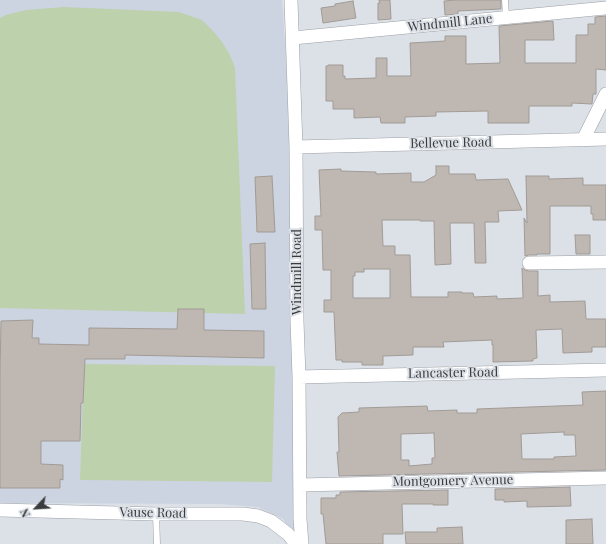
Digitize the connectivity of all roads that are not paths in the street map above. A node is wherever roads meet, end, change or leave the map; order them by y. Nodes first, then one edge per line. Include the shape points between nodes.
1 (291, 0) edge
2 (505, 0) edge
3 (606, 8) edge
4 (506, 17) junction
5 (293, 38) junction
6 (606, 94) edge
7 (606, 139) edge
8 (583, 140) junction
9 (296, 147) junction
10 (606, 262) edge
11 (530, 264) dead end
12 (606, 370) edge
13 (299, 377) junction
14 (606, 478) edge
15 (300, 485) junction
16 (0, 510) edge
17 (156, 514) junction
18 (156, 544) edge
19 (296, 544) edge
20 (302, 544) edge

1 - 5 street, Windmill Road
2 - 4 lane
3 - 4 street, Windmill Lane
4 - 5 street, Windmill Lane
5 - 9 street, Windmill Road
6 - 8 street
7 - 8 street, Bellevue Road
8 - 9 street, Bellevue Road
9 - 13 street, Windmill Road
10 - 11 street
12 - 13 street, Lancaster Road
13 - 15 street, Windmill Road
14 - 15 street, Montgomery Avenue
15 - 20 street, Windmill Road
16 - 17 street, Vause Road
17 - 18 lane
17 - 19 street, Vause Road via 258,516 271,521

